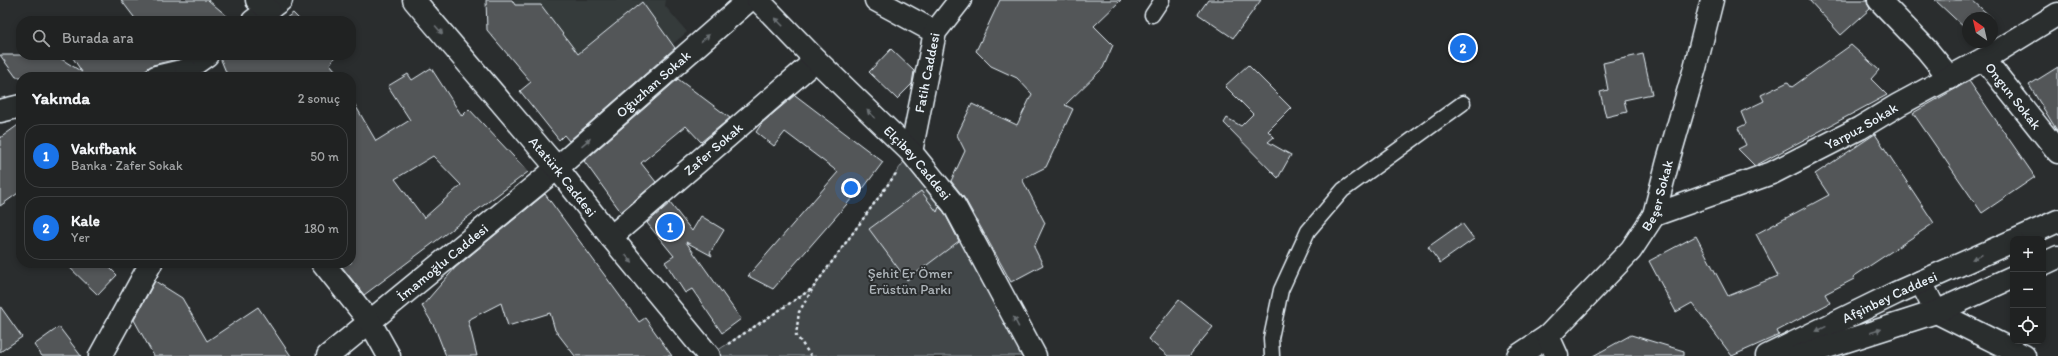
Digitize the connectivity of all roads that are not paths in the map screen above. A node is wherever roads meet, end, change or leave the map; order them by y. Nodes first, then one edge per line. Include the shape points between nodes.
1 (414, 0) edge
2 (749, 0) edge
3 (758, 0) edge
4 (876, 0) edge
5 (960, 0) edge
6 (1162, 0) edge
7 (1712, 0) edge
8 (1879, 0) edge
9 (2058, 14) edge
10 (1152, 15) dead end
11 (935, 32) junction
12 (1984, 59) junction
13 (202, 60) edge
14 (816, 60) junction
15 (190, 72) edge
16 (1950, 78) junction
17 (1463, 103) dead end
18 (911, 152) junction
19 (2058, 152) edge
20 (557, 168) junction
21 (1654, 215) junction
22 (2058, 221) edge
23 (2025, 236) edge
24 (611, 237) junction
25 (2010, 242) edge
26 (2058, 257) edge
27 (2046, 263) edge
28 (148, 268) edge
29 (327, 268) edge
30 (2010, 278) edge
31 (1921, 282) junction
32 (1936, 312) junction
33 (370, 322) junction
34 (1548, 336) junction
35 (715, 352) edge
36 (100, 356) edge
37 (328, 356) edge
38 (389, 356) edge
39 (1035, 356) edge
40 (1272, 356) edge
41 (1518, 356) edge
42 (1557, 356) edge
43 (1766, 356) edge
44 (1799, 356) edge
45 (2024, 356) edge

1 -> 20 street, Atatürk Caddesi
20 -> 2 street, Oğuzhan Sokak
14 -> 3 street, Elçibey Caddesi
4 - 11 street
5 - 11 street, Fatih Caddesi
6 - 10 lane
7 - 21 street, Beşer Sokak
8 - 16 street
9 - 12 street, Yarpuz Sokak
11 - 18 street, Fatih Caddesi
12 - 16 street, Yarpuz Sokak
12 - 19 street, Ongun Sokak
13 - 15 street
18 -> 14 street, Elçibey Caddesi
14 - 24 street, Zafer Sokak
16 - 21 street, Yarpuz Sokak via 1772,173
17 - 40 lane via 1343,190 1308,231 1281,290 1271,338
39 -> 18 street, Elçibey Caddesi via 954,205
20 - 24 street, Atatürk Caddesi
20 - 33 street, İmamoğlu Caddesi
21 - 34 street, Beşer Sokak via 1631,250
22 - 23 street
24 -> 35 street, Atatürk Caddesi
25 -> 31 street, Afşinbey Caddesi
26 - 27 street
28 - 36 street
29 - 33 street
30 - 32 street, Afşinbey Caddesi
31 - 32 street
31 -> 43 street, Afşinbey Caddesi
44 -> 32 street, Afşinbey Caddesi
32 - 45 street
33 - 37 street, İmamoğlu Caddesi
33 - 38 street
34 - 41 street, Beşer Sokak
34 - 42 street

